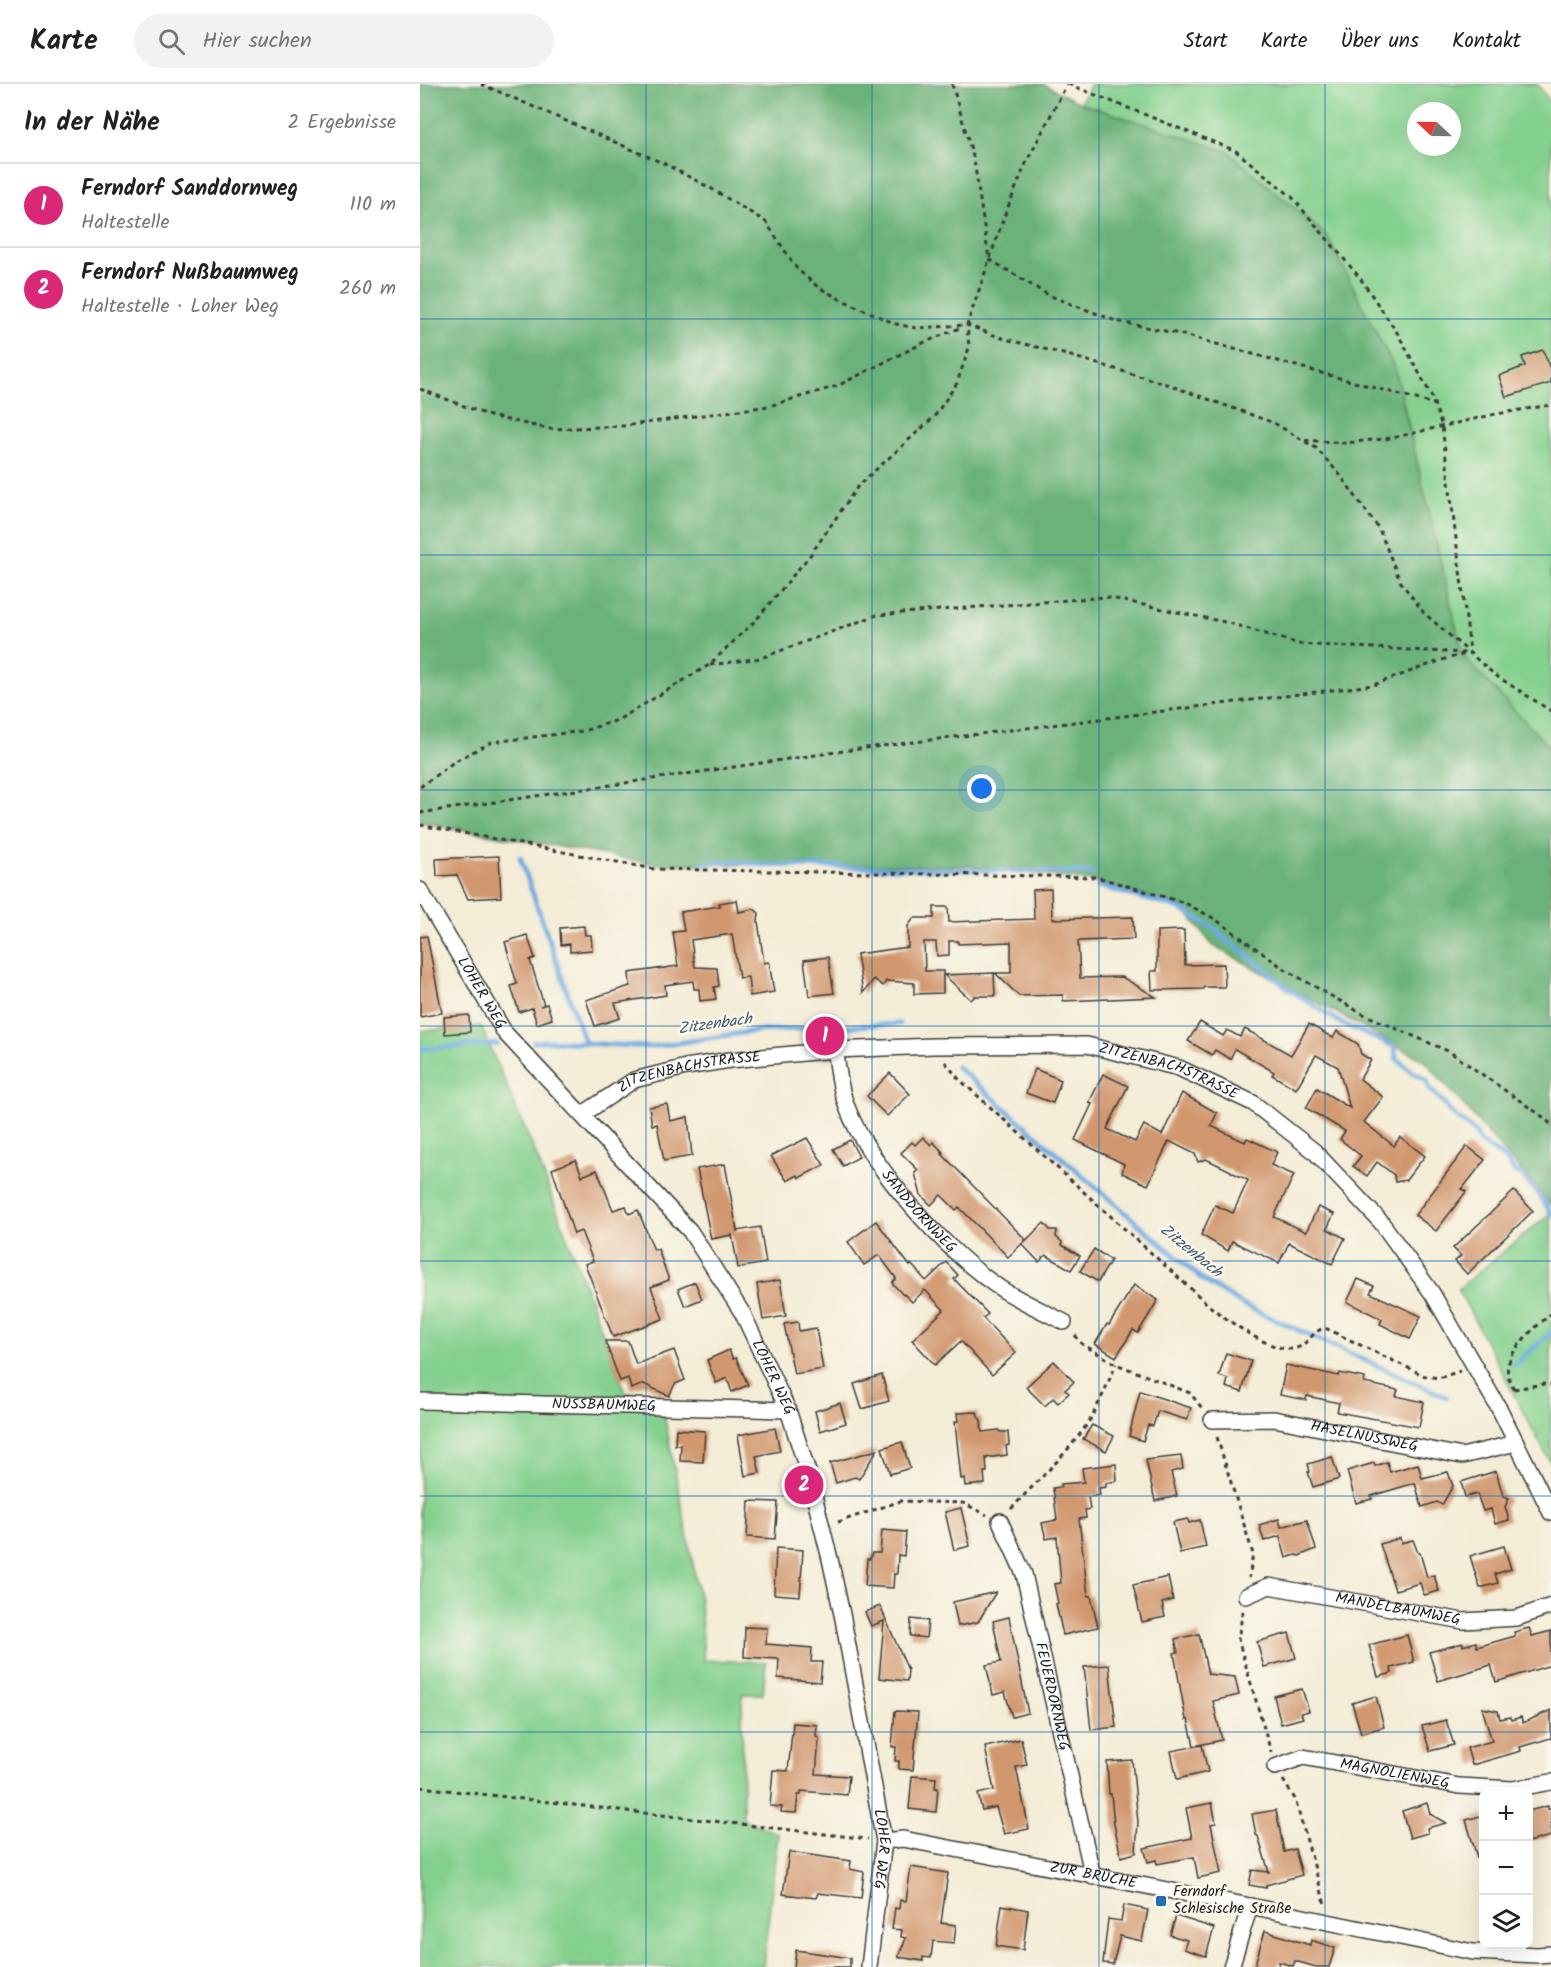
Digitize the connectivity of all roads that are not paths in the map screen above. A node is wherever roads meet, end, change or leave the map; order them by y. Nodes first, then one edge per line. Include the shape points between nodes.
1 (420, 890) edge
2 (835, 1050) junction
3 (583, 1114) junction
4 (1064, 1322) dead end
5 (420, 1401) edge
6 (788, 1410) junction
7 (1212, 1420) dead end
8 (1516, 1443) junction
9 (1551, 1514) edge
10 (1000, 1521) road end
11 (1246, 1596) dead end
12 (1551, 1606) edge
13 (1275, 1767) dead end
14 (1551, 1782) edge
15 (884, 1841) junction
16 (1093, 1877) junction
17 (1250, 1906) junction
18 (1473, 1952) junction
19 (1551, 1954) edge
20 (868, 1967) edge
21 (1231, 1967) edge
22 (1467, 1967) edge

1 - 3 street, LOHER WEG via 505,1033
2 - 3 street, ZITZENBACHSTRASSE via 730,1060 653,1075 634,1080
2 - 4 street, SANDDORNWEG via 843,1097 863,1140 899,1192 954,1250 1003,1290
2 - 8 street, ZITZENBACHSTRASSE via 1087,1045 1179,1068 1253,1103 1314,1151 1381,1222 1432,1293
3 - 6 street, LOHER WEG via 690,1231 743,1314
5 - 6 street, NUSSBAUMWEG
6 - 15 street, LOHER WEG via 808,1472 843,1619
7 - 8 street, HASELNUSSWEG via 1274,1419 1462,1456
8 - 9 street, ZITZENBACHSTRASSE
10 - 16 street, FEUERDORNWEG via 1024,1574
11 - 12 street, MANDELBAUMWEG via 1269,1586 1463,1621 1517,1618
13 - 14 street, MAGNOLIENWEG via 1303,1757 1459,1786 1513,1789
15 - 16 street, ZUR BRÜCHE via 903,1839
15 - 20 street, LOHER WEG
16 - 17 street, ZUR BRÜCHE
17 - 18 street, ZUR BRÜCHE
17 - 21 street
18 - 19 street, ZUR BRÜCHE
18 - 22 street

